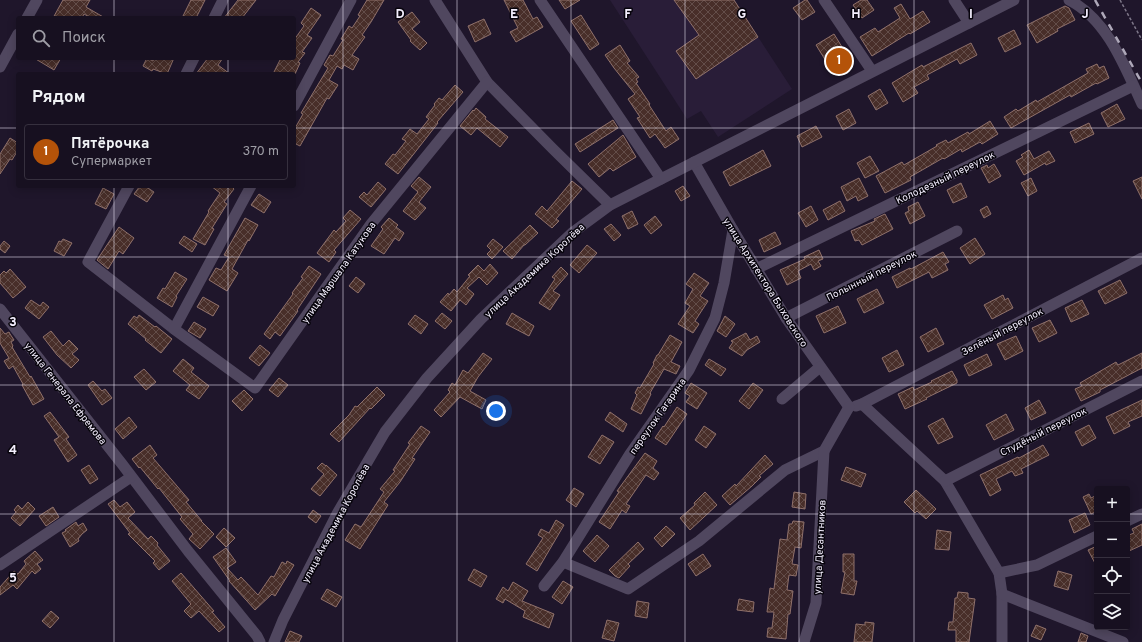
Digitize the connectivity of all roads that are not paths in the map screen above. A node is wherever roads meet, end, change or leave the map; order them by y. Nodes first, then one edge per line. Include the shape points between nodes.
1 (37, 0) edge
2 (223, 0) edge
3 (351, 0) edge
4 (435, 0) edge
5 (540, 0) edge
6 (824, 0) edge
7 (954, 0) edge
8 (1014, 0) edge
9 (1069, 0) edge
10 (28, 16) edge
11 (215, 16) edge
12 (969, 22) junction
13 (16, 38) edge
14 (193, 60) edge
15 (0, 67) edge
16 (872, 71) junction
17 (187, 72) edge
18 (487, 82) junction
19 (1133, 86) junction
20 (296, 102) edge
21 (1142, 104) edge
22 (694, 162) junction
23 (661, 179) junction
24 (128, 188) edge
25 (250, 188) edge
26 (610, 205) junction
27 (733, 230) junction
28 (957, 231) dead end
29 (1142, 258) edge
30 (756, 269) junction
31 (0, 309) edge
32 (786, 318) junction
33 (174, 329) junction
34 (820, 367) junction
35 (1142, 382) edge
36 (782, 399) dead end
37 (862, 404) junction
38 (849, 407) junction
39 (824, 451) junction
40 (131, 477) junction
41 (945, 481) junction
42 (1142, 514) edge
43 (1130, 520) edge
44 (1094, 537) edge
45 (563, 562) junction
46 (0, 565) edge
47 (999, 573) junction
48 (544, 586) dead end
49 (1002, 594) junction
50 (260, 642) edge
51 (274, 642) edge
52 (804, 642) edge
53 (1002, 642) edge
54 (1123, 642) edge

1 - 10 street
2 - 11 street
3 - 20 street
4 - 18 street
5 - 23 street
6 - 16 street
7 - 12 street
8 - 12 street, улица Академика Королёва
9 - 19 street via 1094,18 1112,43
12 - 16 street, улица Академика Королёва
13 - 15 street
14 - 17 street
16 - 22 street, улица Академика Королёва
18 - 26 street
18 - 33 street, улица Маршала Катукова via 371,224 256,388
19 - 21 street
19 - 30 street, Колодезный переулок
22 - 23 street, улица Академика Королёва
22 - 27 street, улица Архитектора Быховского
23 - 26 street, улица Академика Королёва
24 - 33 street, улица Маршала Катукова via 88,262
25 - 33 street
26 - 51 street, улица Академика Королёва via 572,233 481,319 428,378 385,432 338,512
27 - 30 street, улица Архитектора Быховского
27 - 45 street, переулок Гагарина via 715,318 689,370 630,454
28 - 32 street, Полынный переулок
29 - 37 street, Зелёный переулок
30 - 32 street, улица Архитектора Быховского
31 - 40 street, улица Генерала Ефремова
32 - 34 street, улица Архитектора Быховского
34 - 36 street
34 - 38 street, улица Архитектора Быховского
35 - 41 street, Студёный переулок
37 - 38 street
37 - 41 street
38 - 39 street
39 - 45 street via 785,470 699,541 628,589
39 - 52 street, улица Десантников via 816,603
40 - 46 street
40 - 50 street, улица Генерала Ефремова
41 - 47 street
42 - 43 street
44 - 47 street via 1037,565
45 - 48 street, переулок Гагарина
47 - 49 street
49 - 53 street
49 - 54 street

